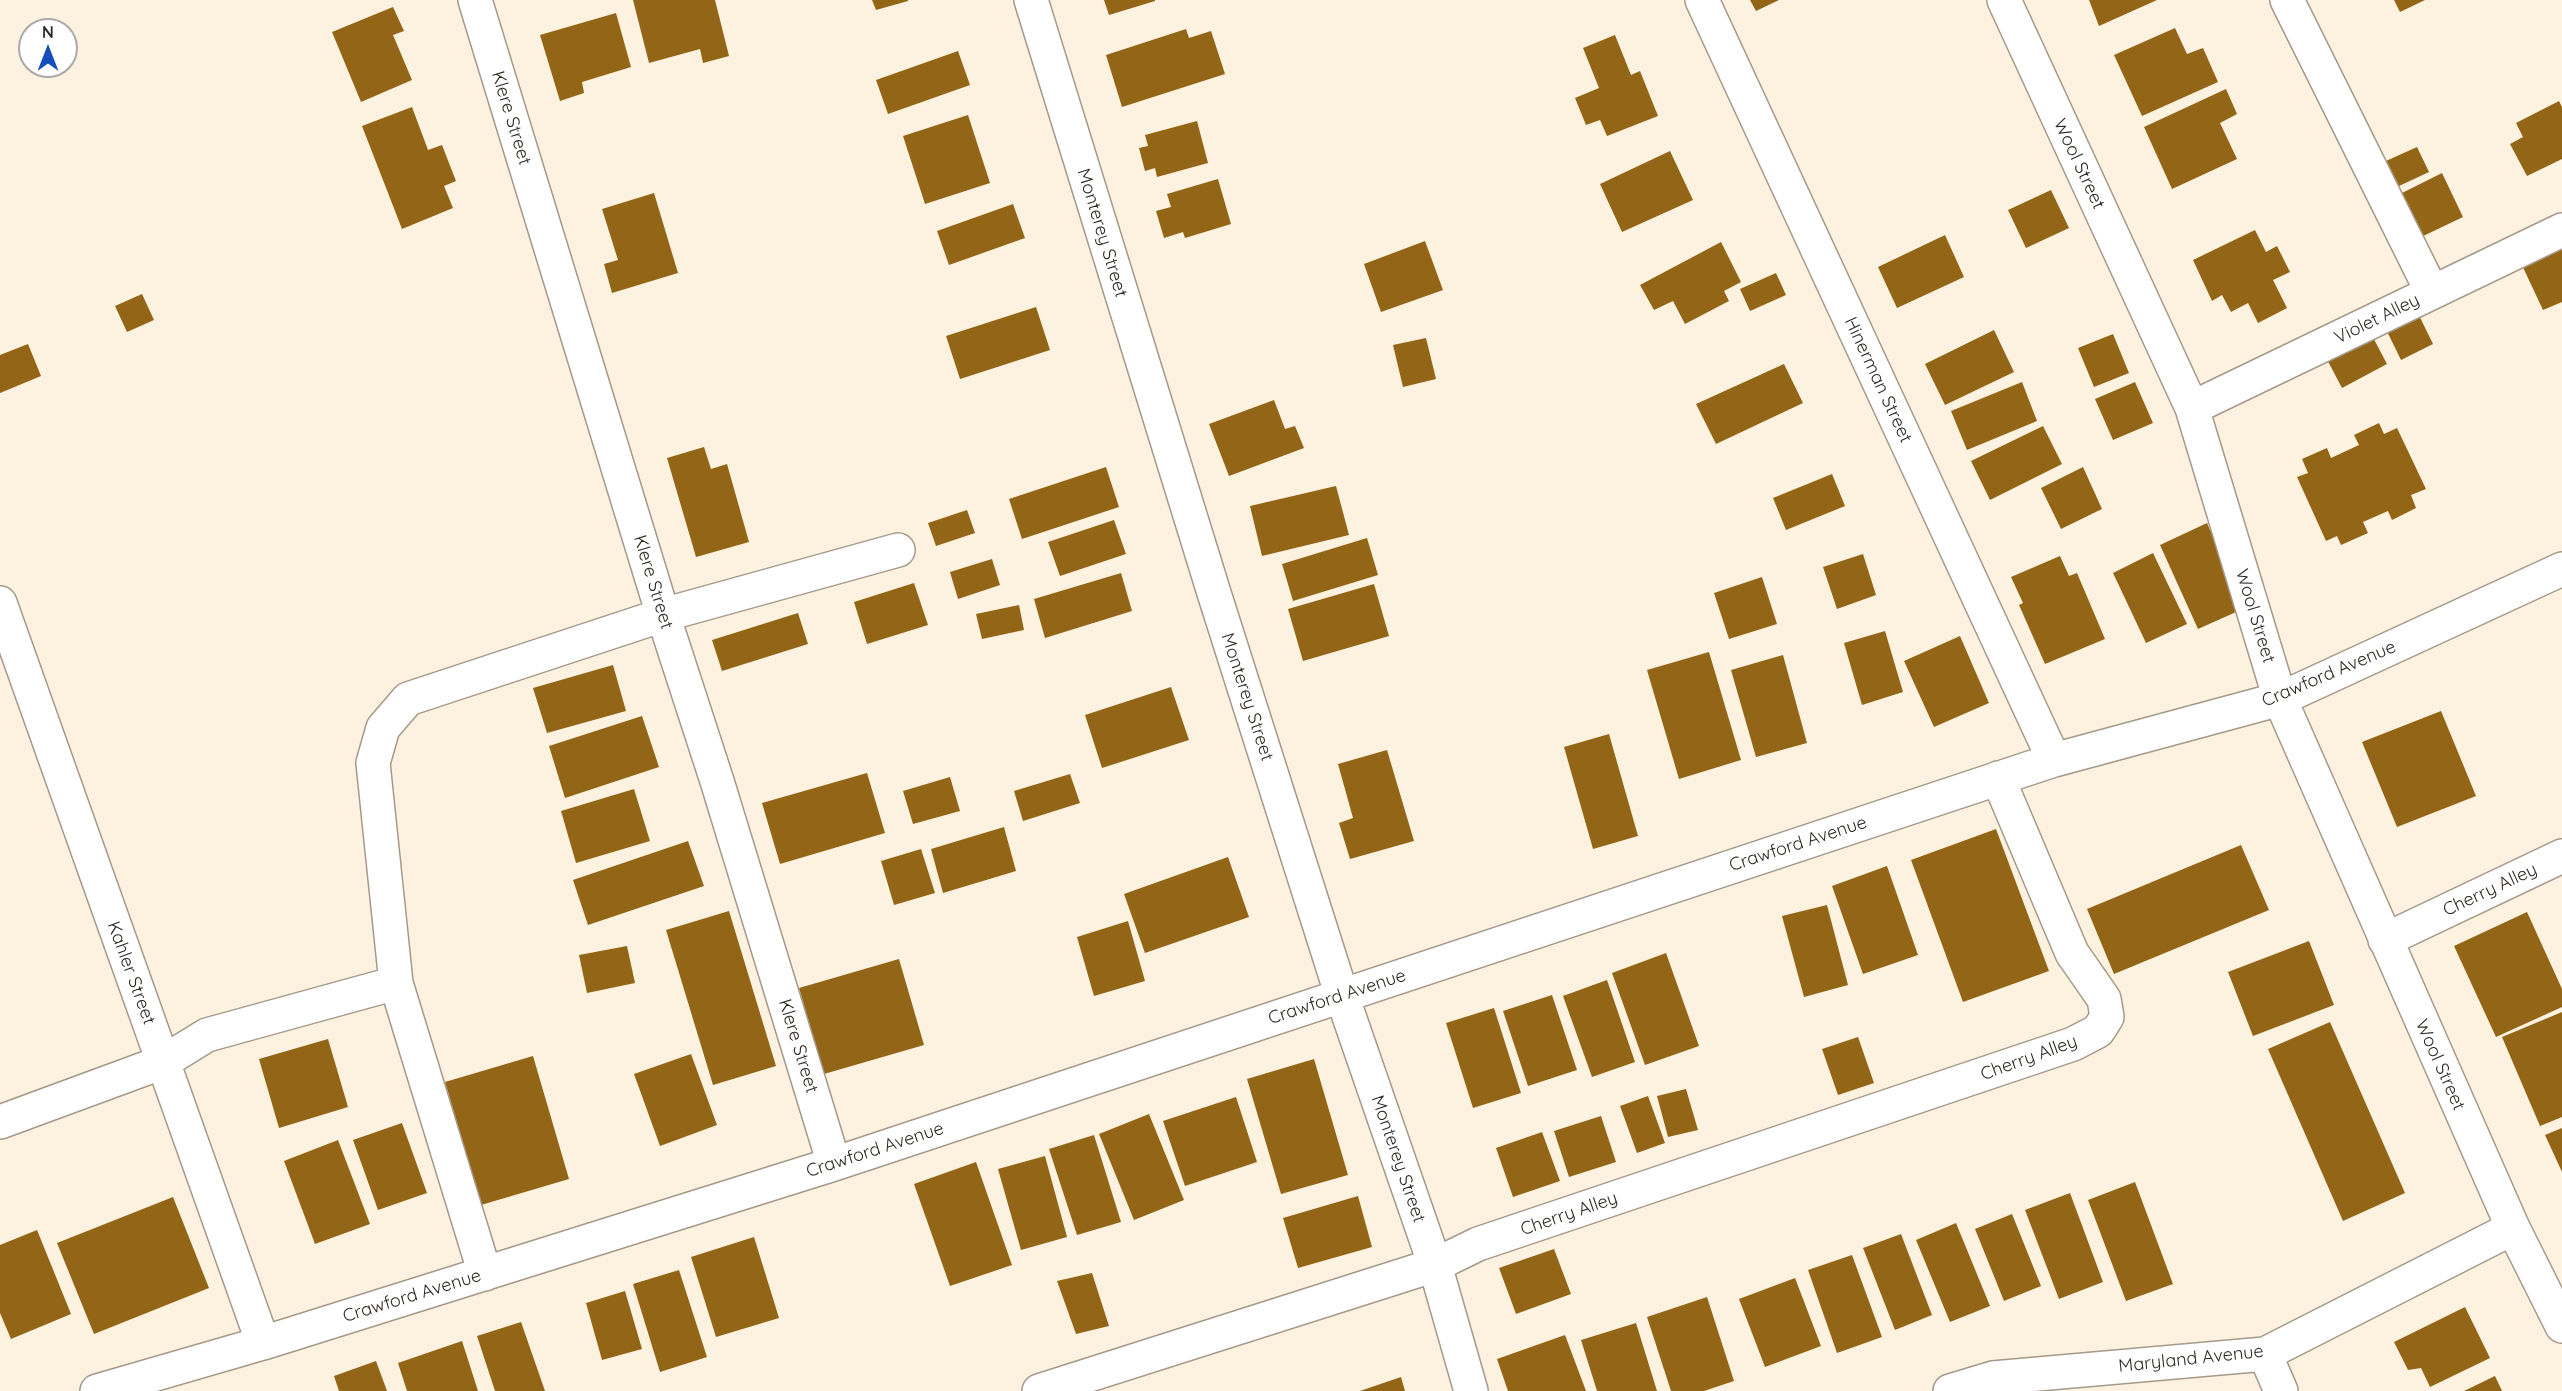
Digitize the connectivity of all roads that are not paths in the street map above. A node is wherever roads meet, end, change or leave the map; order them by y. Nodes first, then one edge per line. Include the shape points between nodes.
1 (475, 0) edge
2 (1030, 0) edge
3 (1702, 0) edge
4 (2004, 0) edge
5 (2287, 0) edge
6 (2562, 230) edge
7 (2432, 292) junction
8 (2192, 408) junction
9 (898, 550) dead end
10 (2562, 569) edge
11 (0, 603) edge
12 (663, 615) junction
13 (6, 637) edge
14 (2280, 699) junction
15 (2054, 760) junction
16 (1998, 778) junction
17 (2562, 856) edge
18 (2385, 940) junction
19 (396, 983) junction
20 (1342, 996) junction
21 (163, 1062) junction
22 (0, 1122) edge
23 (834, 1164) junction
24 (2513, 1228) junction
25 (1435, 1265) junction
26 (485, 1274) junction
27 (2562, 1326) edge
28 (263, 1343) junction
29 (2265, 1354) junction
30 (97, 1391) edge
31 (1039, 1391) edge
32 (1471, 1391) edge
33 (1950, 1391) edge
34 (2281, 1391) edge

1 - 12 street, Klere Street
2 - 20 street, Monterey Street
3 - 15 street, Hinerman Street
4 - 8 street, Wool Street
5 - 7 street
6 - 7 street, Violet Alley
7 - 8 street, Violet Alley
8 - 14 street, Wool Street
9 - 12 street
10 - 14 street, Crawford Avenue
11 - 13 street, Kahler Street
12 - 19 street via 408,699 383,728 374,763
12 - 23 street, Klere Street
13 - 21 street, Kahler Street
14 - 15 street, Crawford Avenue
14 - 18 street, Wool Street
15 - 16 street, Crawford Avenue
16 - 20 street, Crawford Avenue
16 - 25 street, Cherry Alley via 2072,953 2104,999 2108,1017 2098,1031 2073,1044 1478,1244
17 - 18 street, Cherry Alley
18 - 24 street, Wool Street
19 - 21 street via 207,1035
19 - 26 street
20 - 23 street, Crawford Avenue
20 - 25 street, Monterey Street
21 - 22 street
21 - 28 street, Kahler Street
23 - 26 street, Crawford Avenue
24 - 27 street, Wool Street
24 - 29 street, Maryland Avenue
25 - 31 street, Cherry Alley
25 - 32 street, Monterey Street
26 - 28 street, Crawford Avenue
28 - 30 street, Crawford Avenue
29 - 33 street, Maryland Avenue via 1993,1378
29 - 34 street

